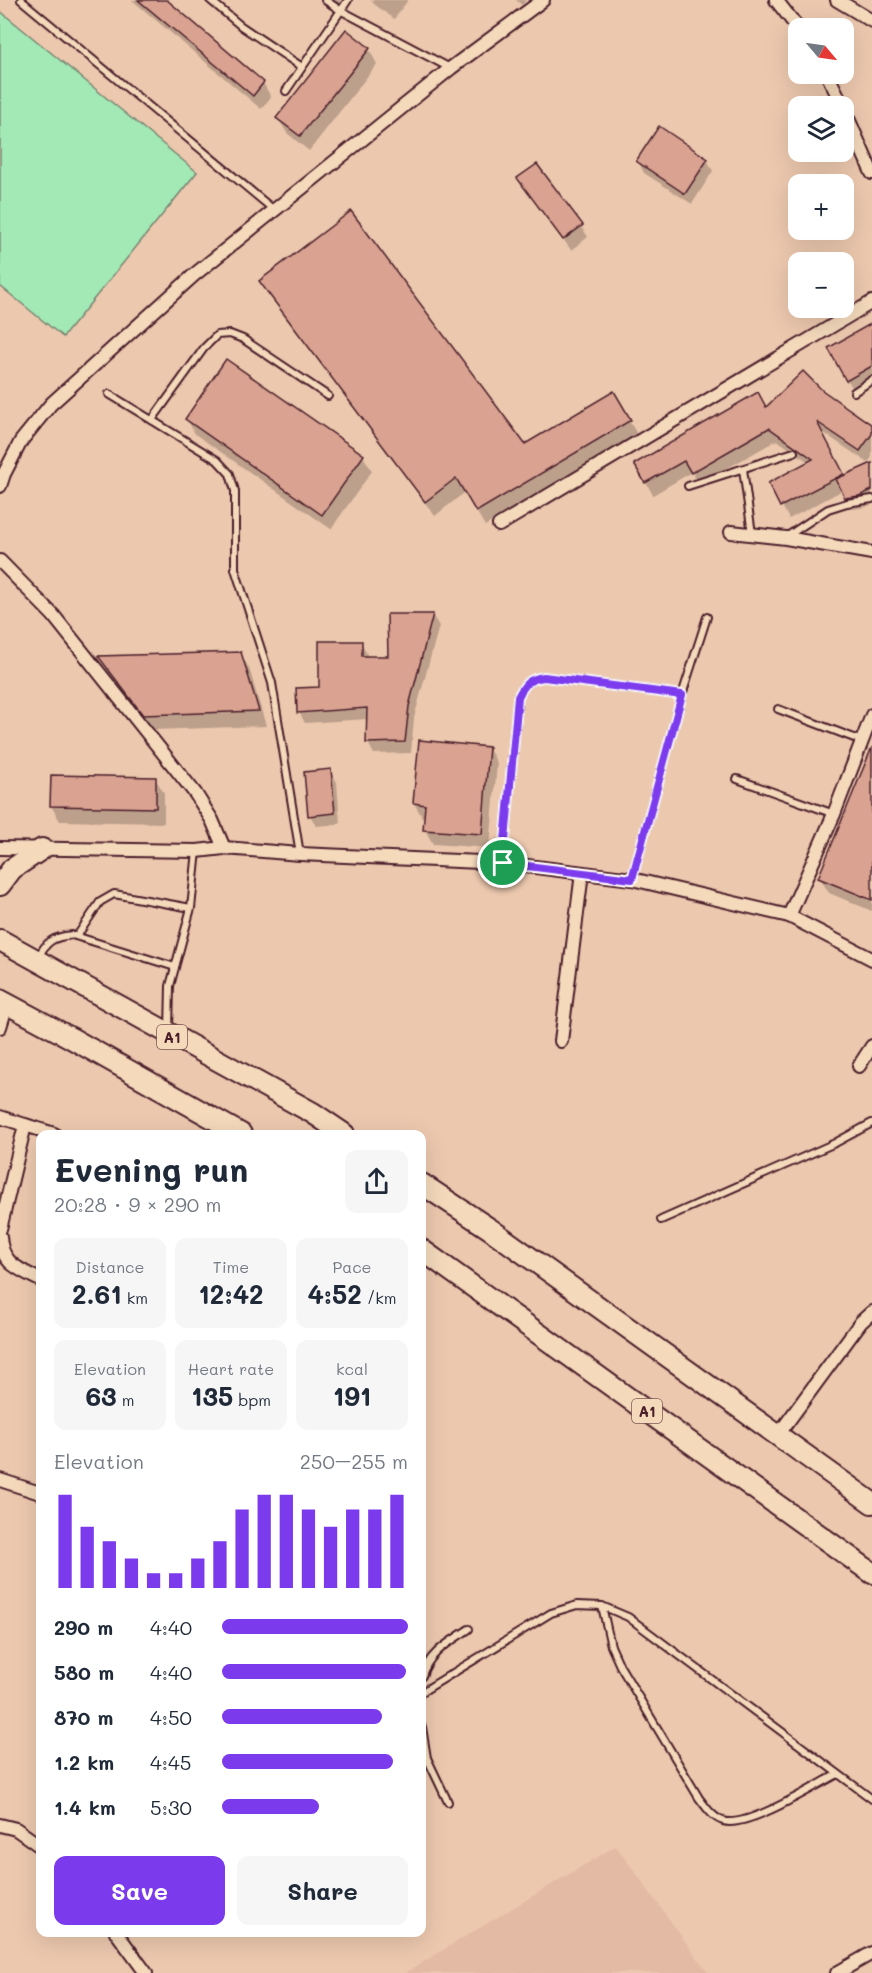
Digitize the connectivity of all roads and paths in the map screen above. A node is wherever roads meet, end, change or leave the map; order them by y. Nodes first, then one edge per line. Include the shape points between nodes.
1 (21, 0) edge
2 (210, 0) edge
3 (325, 0) edge
4 (348, 0) edge
5 (543, 0) edge
6 (776, 0) edge
7 (837, 0) edge
8 (340, 10) junction
9 (790, 18) edge
10 (872, 21) edge
11 (302, 67) junction
12 (451, 68) junction
13 (286, 91) dead end
14 (854, 132) edge
15 (872, 173) edge
16 (275, 210) junction
17 (872, 302) edge
18 (872, 380) edge
19 (854, 392) dead end
20 (110, 394) dead end
21 (328, 396) dead end
22 (152, 420) junction
23 (794, 452) dead end
24 (743, 469) junction
25 (0, 486) edge
26 (688, 486) dead end
27 (872, 500) edge
28 (499, 525) dead end
29 (731, 532) dead end
30 (752, 534) junction
31 (786, 538) junction
32 (872, 553) edge
33 (0, 561) edge
34 (707, 617) dead end
35 (682, 695) junction
36 (778, 709) dead end
37 (872, 715) edge
38 (862, 741) junction
39 (737, 779) dead end
40 (834, 814) junction
41 (0, 848) edge
42 (225, 848) junction
43 (42, 849) junction
44 (197, 851) junction
45 (300, 854) junction
46 (503, 863) junction
47 (582, 873) junction
48 (632, 879) junction
49 (0, 885) edge
50 (191, 908) junction
51 (789, 916) junction
52 (0, 931) edge
53 (77, 936) junction
54 (7, 944) edge
55 (37, 959) junction
56 (872, 959) edge
57 (175, 967) junction
58 (4, 1002) edge
59 (0, 1027) edge
60 (169, 1035) junction
61 (561, 1041) dead end
62 (872, 1046) edge
63 (860, 1066) dead end
64 (0, 1117) edge
65 (872, 1123) edge
66 (25, 1125) junction
67 (41, 1130) edge
68 (232, 1130) edge
69 (338, 1130) edge
70 (426, 1187) edge
71 (661, 1220) dead end
72 (0, 1229) edge
73 (0, 1236) edge
74 (426, 1253) edge
75 (36, 1278) edge
76 (872, 1312) edge
77 (778, 1435) junction
78 (0, 1480) edge
79 (36, 1492) edge
80 (872, 1503) edge
81 (872, 1573) edge
82 (602, 1606) junction
83 (469, 1629) dead end
84 (426, 1663) edge
85 (426, 1690) edge
86 (426, 1764) edge
87 (838, 1774) junction
88 (872, 1799) edge
89 (448, 1803) dead end
90 (0, 1825) edge
91 (36, 1842) edge
92 (122, 1937) edge
93 (872, 1953) edge
94 (146, 1973) edge
95 (837, 1973) edge

1 - 16 lane
2 - 11 lane
3 - 8 lane
4 - 8 lane
5 - 12 street
6 - 9 street
7 - 10 street
8 - 11 lane
8 - 12 lane
11 - 13 lane
12 - 16 street
14 - 15 street
16 - 25 street via 194,275 51,404 21,441
17 - 28 street
18 - 19 lane
20 - 22 lane
21 - 22 lane via 243,339 217,335
22 - 45 lane via 217,460 230,474 235,491 235,569 272,683
23 - 24 lane
24 - 26 lane
24 - 30 lane
27 - 31 lane via 828,509
29 - 30 street
30 - 31 street
31 - 32 street
33 - 42 street via 53,615 195,793
34 - 35 lane
35 - 46 lane via 544,677 531,679 518,697
35 - 48 lane
36 - 38 lane
37 - 38 street
38 - 40 street
39 - 40 lane
40 - 51 street
41 - 43 street
42 - 44 street
42 - 45 street
43 - 44 street
43 - 49 main road via 12,869
44 - 50 lane
45 - 46 street
46 - 47 street
47 - 48 street
47 - 61 street
48 - 51 street
50 - 53 lane via 114,894 100,902
50 - 57 lane
51 - 56 street
52 - 54 main road
53 - 55 lane via 56,937
53 - 57 lane
54 - 55 main road, A1
55 - 60 main road, A1
57 - 60 lane via 170,986
58 - 59 street
58 - 68 main road
60 - 69 main road, A1
62 - 63 street
64 - 66 street
65 - 71 lane
66 - 67 street
66 - 72 street
70 - 77 main road
73 - 75 street via 5,1257
74 - 81 main road, A1
76 - 77 street
77 - 80 main road
78 - 79 street
82 - 85 lane via 577,1605 551,1613
82 - 87 lane via 628,1617
82 - 87 lane via 620,1666 710,1812 723,1821 739,1823
83 - 84 lane via 441,1647
86 - 89 lane
87 - 88 lane
90 - 91 street
92 - 94 street
93 - 95 street

